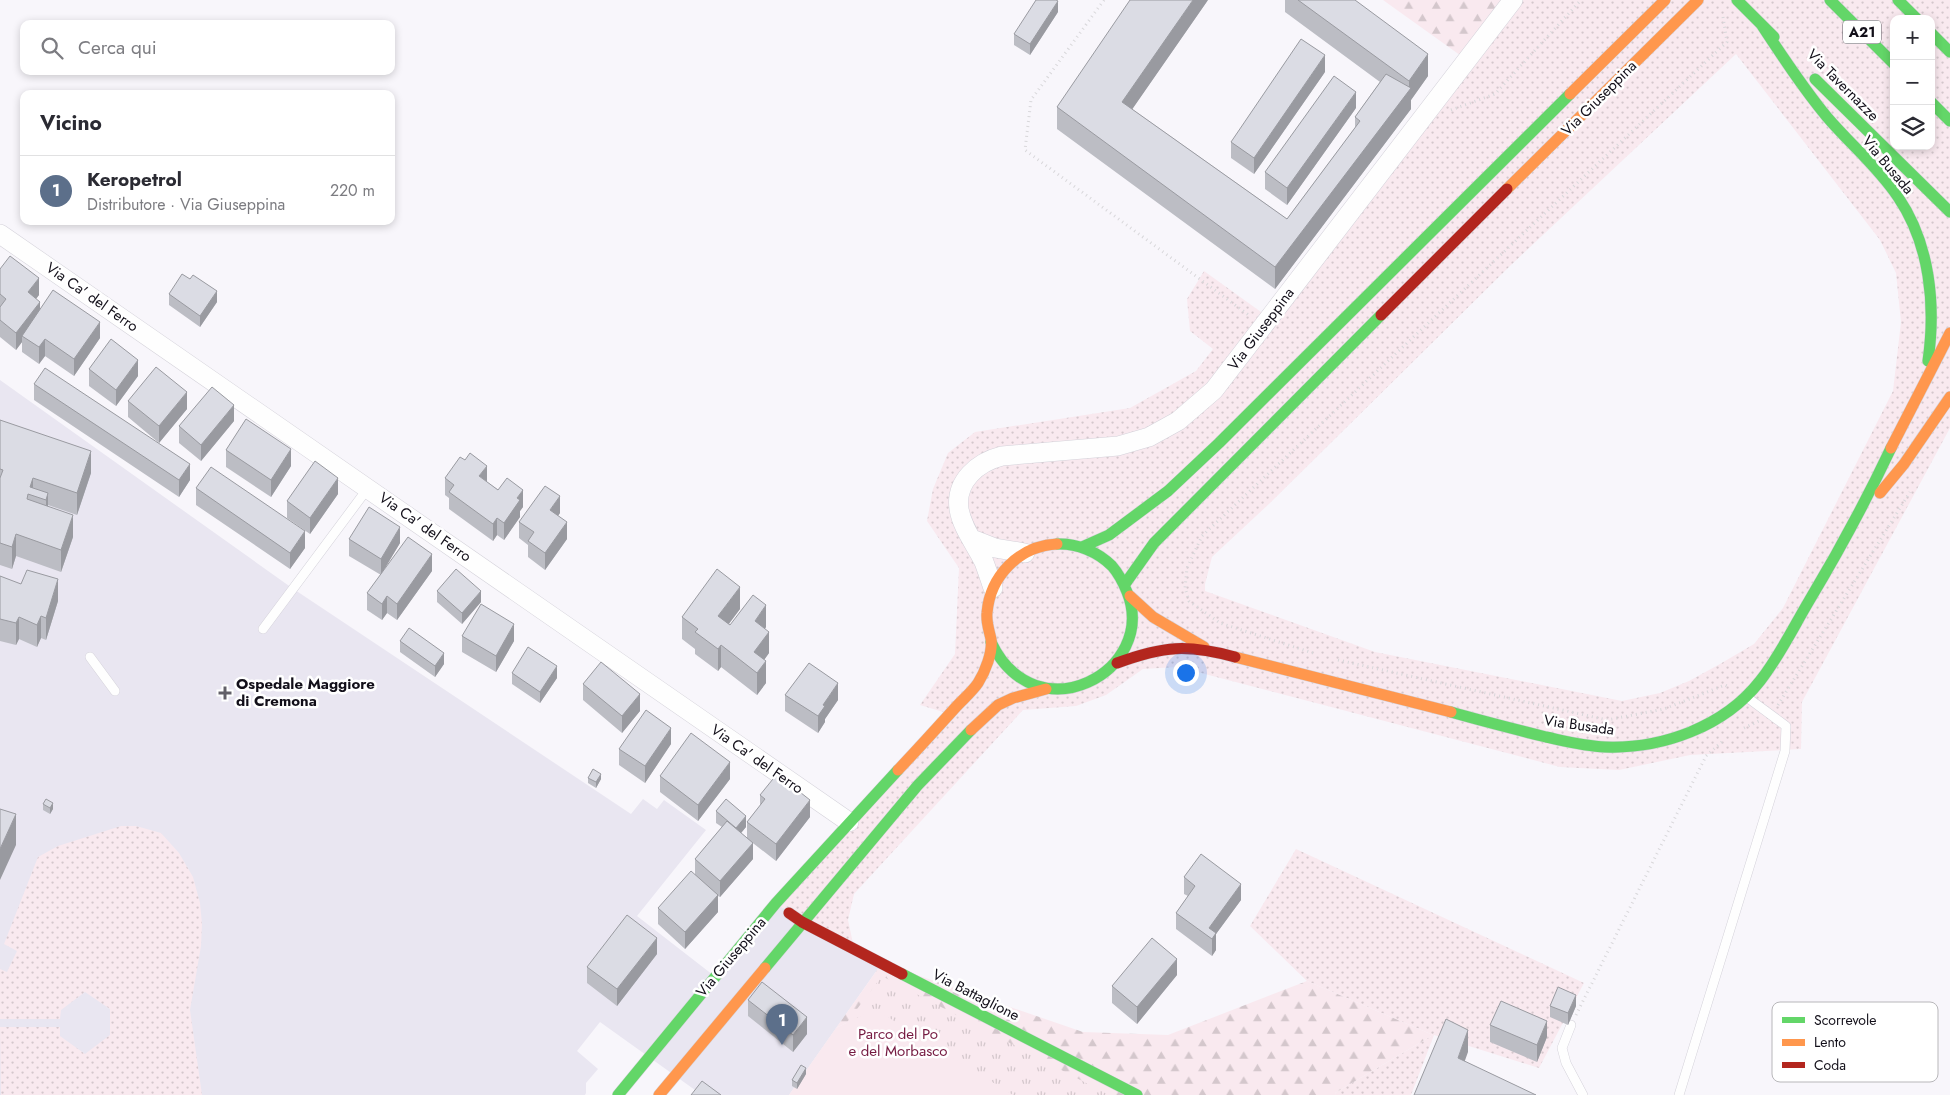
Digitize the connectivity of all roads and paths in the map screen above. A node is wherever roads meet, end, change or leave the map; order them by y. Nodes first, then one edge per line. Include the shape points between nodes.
1 (1104, 0) edge
2 (1513, 0) edge
3 (1581, 0) edge
4 (1665, 0) edge
5 (1698, 0) edge
6 (1737, 0) edge
7 (1830, 0) edge
8 (1898, 0) edge
9 (1717, 11) dead end
10 (1913, 15) edge
11 (1761, 24) junction
12 (1935, 37) edge
13 (1950, 52) edge
14 (1890, 60) edge
15 (1934, 105) edge
16 (1448, 111) dead end
17 (1950, 121) edge
18 (1950, 212) edge
19 (0, 234) edge
20 (1263, 326) junction
21 (1950, 334) edge
22 (1924, 379) junction
23 (1950, 397) edge
24 (1950, 404) edge
25 (1940, 413) junction
26 (368, 488) junction
27 (1911, 490) dead end
28 (1851, 530) junction
29 (972, 539) junction
30 (1082, 547) junction
31 (1025, 553) junction
32 (1125, 584) junction
33 (993, 588) junction
34 (1130, 596) junction
35 (263, 629) dead end
36 (991, 642) junction
37 (1209, 650) junction
38 (1321, 656) dead end
39 (90, 657) dead end
40 (1331, 658) dead end
41 (1116, 663) junction
42 (1046, 689) junction
43 (114, 691) dead end
44 (1747, 697) junction
45 (1772, 715) junction
46 (1740, 729) dead end
47 (1726, 739) dead end
48 (860, 831) junction
49 (776, 903) junction
50 (802, 922) junction
51 (1571, 1024) joint
52 (618, 1095) edge
53 (658, 1095) edge
54 (1137, 1095) edge
55 (1583, 1095) edge
56 (1679, 1095) edge

1 - 20 path via 1031,100 1024,150
2 - 20 street, Via Giuseppina
3 - 16 path via 1495,94
4 - 30 main road, Via Giuseppina via 1213,449 1168,491 1109,536
5 - 32 main road, Via Giuseppina via 1154,543
6 - 11 main road, Via Tavernazze
7 - 14 main road, A21
8 - 10 main road
9 - 38 path via 1723,17 1727,42 1202,536 1186,568 1185,588 1189,601 1220,623
11 - 18 main road, Via Tavernazze
11 - 22 main road, Via Busada via 1825,114 1899,198 1912,222 1923,251 1932,307 1932,339
12 - 13 main road
15 - 17 main road
19 - 26 street, Via Ca' del Ferro
20 - 29 street, Via Giuseppina via 1214,390 1178,420 1149,437 1118,446 1002,456 976,467 961,492 959,508
21 - 22 main road, Via Busada
22 - 28 main road, Via Busada
23 - 25 main road, Via Busada
24 - 25 main road, Via Busada
25 - 28 main road, Via Busada
26 - 35 lane
26 - 48 street, Via Ca' del Ferro
27 - 45 path
28 - 44 main road, Via Busada via 1767,672
29 - 31 street via 995,548
29 - 33 street, Via Giuseppina
30 - 31 main road via 1053,544
30 - 32 main road via 1099,555
31 - 33 main road via 1001,574
32 - 34 main road
33 - 36 main road via 987,615
34 - 37 main road, Via Busada via 1153,617
34 - 41 main road via 1132,631
36 - 42 main road via 1012,673
36 - 48 main road, Via Giuseppina via 978,683
37 - 41 main road, Via Busada via 1173,648
37 - 44 main road, Via Busada via 1534,734 1608,747 1658,743 1723,715
39 - 43 lane
40 - 44 path via 1607,720 1664,709 1725,685
41 - 42 main road via 1085,686 1066,690
42 - 48 main road, Via Giuseppina via 998,705 918,786
44 - 45 lane
45 - 46 path
45 - 56 lane via 1786,726 1785,751
47 - 51 path via 1706,756
48 - 49 main road, Via Giuseppina
48 - 50 main road, Via Giuseppina
49 - 50 main road, Via Battaglione
49 - 52 main road, Via Giuseppina
50 - 53 main road, Via Giuseppina
50 - 54 main road, Via Battaglione
51 - 55 lane via 1562,1048

